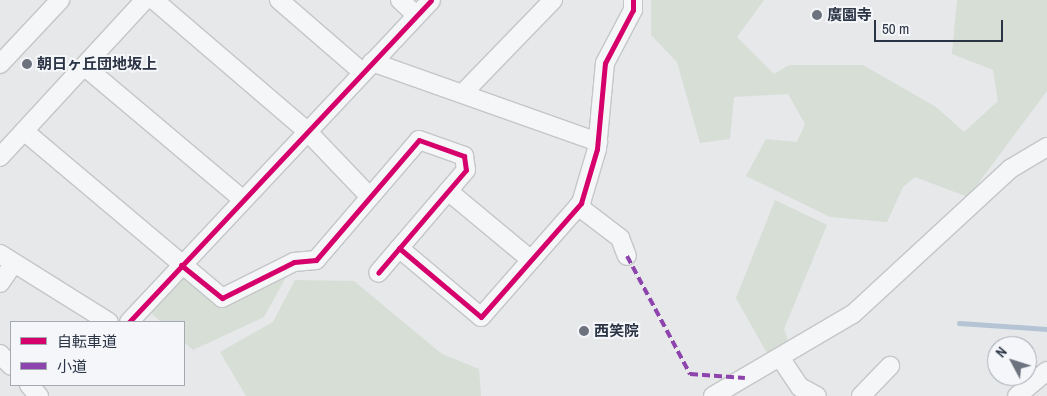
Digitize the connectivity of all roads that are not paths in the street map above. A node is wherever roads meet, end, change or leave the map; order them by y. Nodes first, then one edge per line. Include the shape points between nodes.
1 (60, 0) edge
2 (145, 0) edge
3 (154, 0) edge
4 (279, 0) edge
5 (400, 0) edge
6 (431, 0) edge
7 (554, 0) edge
8 (633, 0) edge
9 (416, 15) junction
10 (0, 64) edge
11 (84, 66) junction
12 (367, 67) junction
13 (464, 92) junction
14 (24, 131) junction
15 (307, 131) junction
16 (598, 142) junction
17 (1047, 147) edge
18 (0, 157) edge
19 (448, 191) junction
20 (370, 197) junction
21 (243, 200) junction
22 (578, 206) junction
23 (399, 248) junction
24 (627, 256) dead end
25 (7, 258) edge
26 (531, 260) junction
27 (181, 265) junction
28 (378, 274) dead end
29 (0, 283) edge
30 (107, 321) edge
31 (130, 321) edge
32 (781, 359) junction
33 (890, 366) dead end
34 (1047, 371) edge
35 (30, 386) edge
36 (39, 396) edge
37 (713, 396) edge
38 (817, 396) edge
39 (862, 396) edge
40 (1017, 396) edge

1 - 10 street
2 - 11 street
3 - 15 street
4 - 12 street
5 - 9 street
6 - 9 street
7 - 13 street
8 - 16 street via 633,10 604,63
9 - 12 street
11 - 14 street
11 - 21 street
12 - 13 street
12 - 15 street
13 - 16 street
14 - 18 street
14 - 27 street
15 - 20 street
15 - 21 street
16 - 22 street
17 - 32 street via 1010,169 854,314
19 - 20 street via 466,170 464,156 419,140
19 - 23 street
19 - 26 street
20 - 27 street via 316,260 294,262 222,298
21 - 27 street
22 - 24 street via 620,238
22 - 26 street
23 - 26 street via 481,317
23 - 28 street
25 - 29 street
25 - 30 street
27 - 31 street
32 - 37 street
32 - 38 street via 800,387
33 - 39 street
34 - 40 street
35 - 36 street

